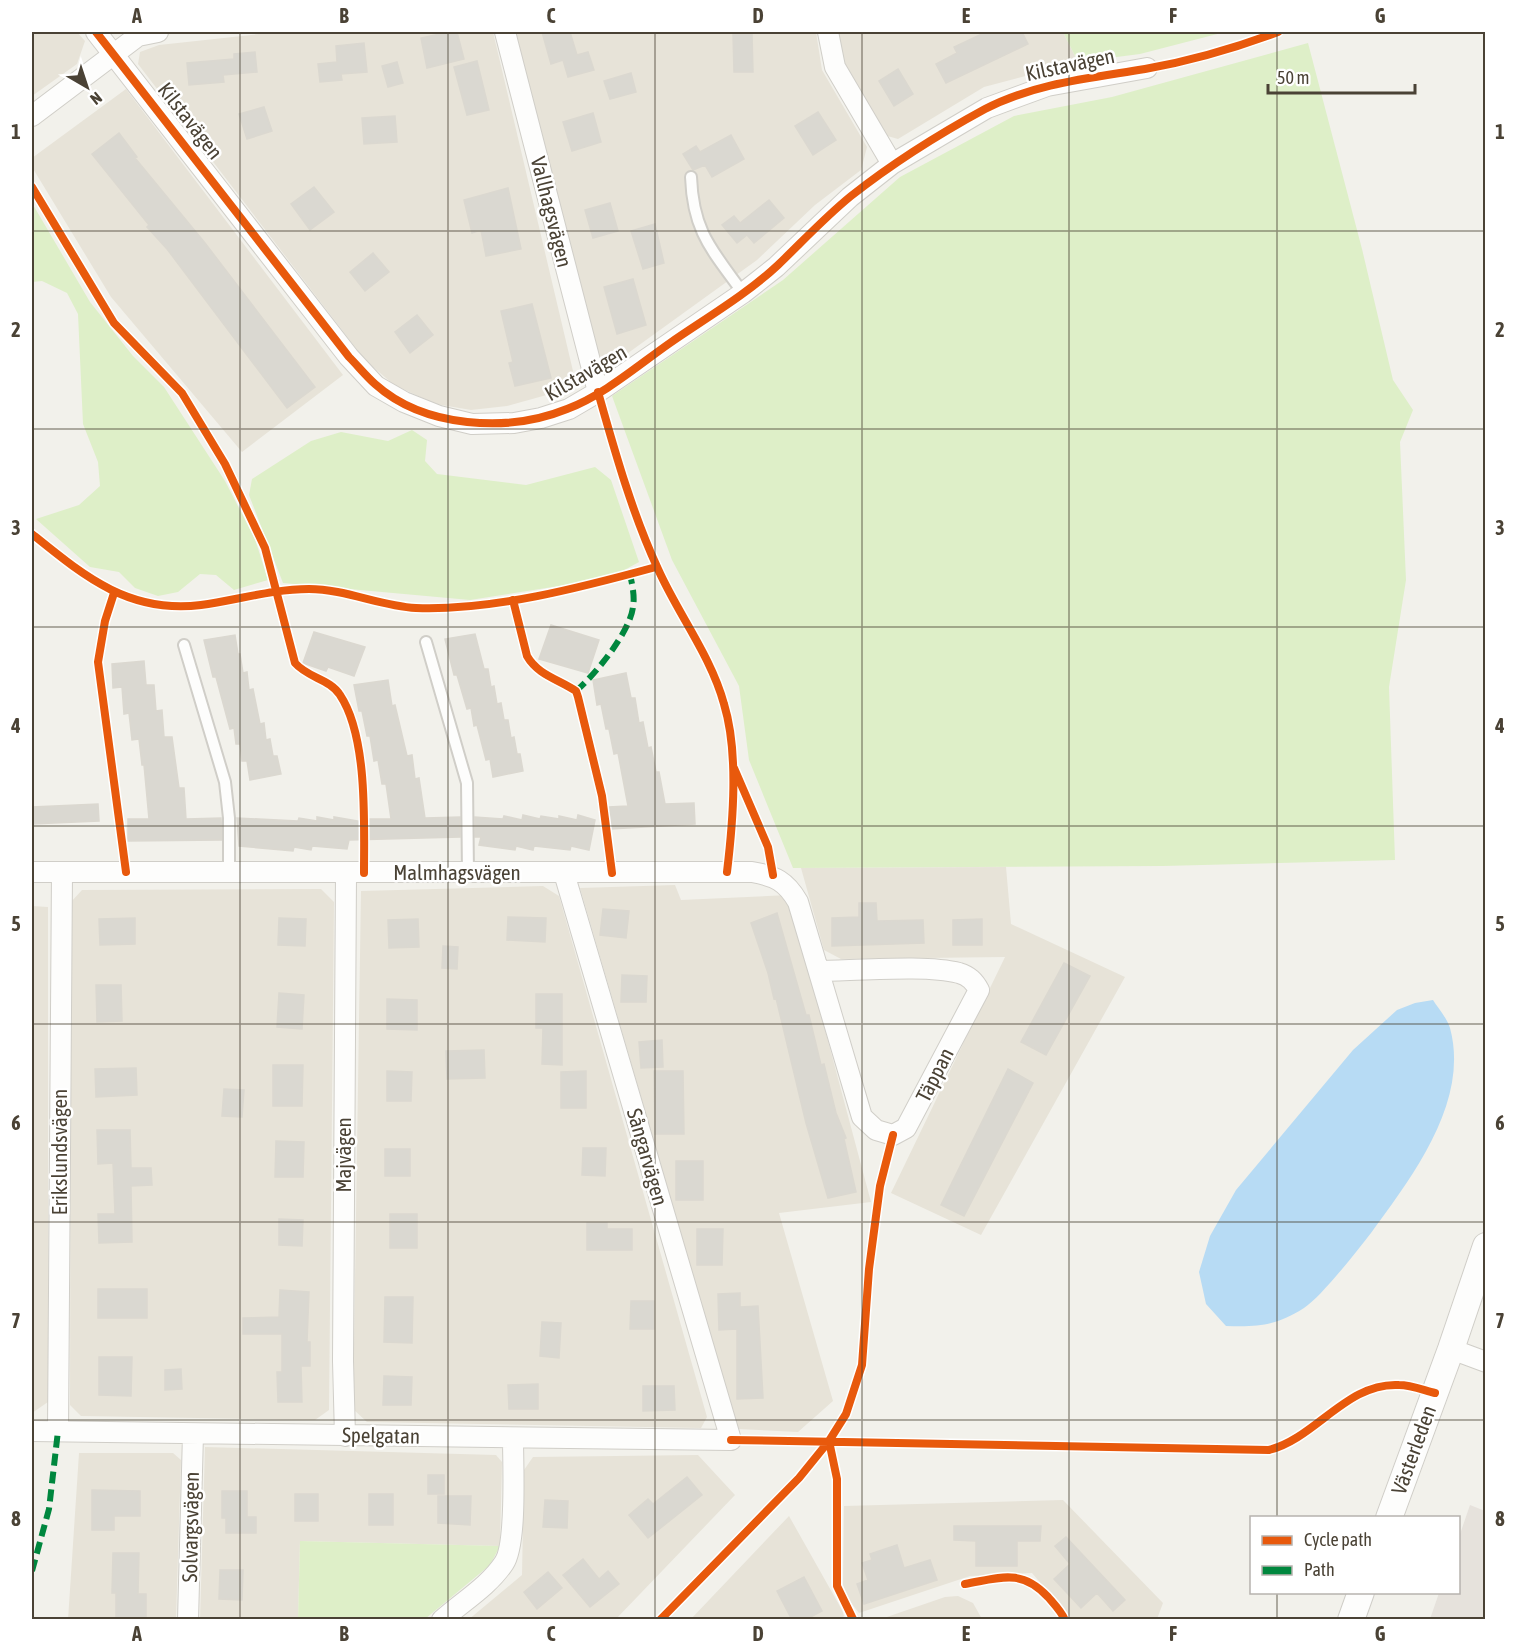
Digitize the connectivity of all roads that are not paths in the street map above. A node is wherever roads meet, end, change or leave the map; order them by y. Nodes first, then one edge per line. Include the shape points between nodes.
1 (96, 32) edge
2 (159, 32) edge
3 (505, 32) edge
4 (828, 32) edge
5 (113, 54) junction
6 (1147, 68) dead end
7 (32, 116) edge
8 (892, 164) junction
9 (692, 177) dead end
10 (743, 293) junction
11 (598, 392) junction
12 (426, 642) dead end
13 (184, 645) dead end
14 (32, 872) edge
15 (62, 872) junction
16 (229, 873) junction
17 (468, 873) junction
18 (564, 873) junction
19 (346, 874) junction
20 (819, 971) junction
21 (1485, 1246) edge
22 (1451, 1349) junction
23 (1485, 1362) edge
24 (32, 1431) edge
25 (58, 1431) junction
26 (193, 1434) junction
27 (345, 1436) junction
28 (513, 1439) junction
29 (731, 1440) joint
30 (1390, 1516) edge
31 (1361, 1594) edge
32 (188, 1620) edge
33 (442, 1620) edge
34 (1351, 1620) edge

1 - 5 street, Kilstavägen
2 - 5 street via 138,36
3 - 11 street, Vallhagsvägen
4 - 8 street via 835,66
5 - 7 street
5 - 11 street, Kilstavägen via 376,386 430,413 472,424 541,418 569,409
6 - 8 street, Kilstavägen via 1075,79 1017,95 987,108
8 - 10 street, Kilstavägen
9 - 10 lane via 692,205 697,222 710,248
10 - 11 street, Kilstavägen
12 - 17 lane via 467,783
13 - 16 lane via 225,782
14 - 15 street, Malmhagsvägen
15 - 16 street, Malmhagsvägen
15 - 25 street, Erikslundsvägen
16 - 19 street, Malmhagsvägen
17 - 18 street, Malmhagsvägen
17 - 19 street, Malmhagsvägen
18 - 20 street, Malmhagsvägen via 773,875 789,886 798,902
18 - 29 street, Sångarvägen
19 - 27 street, Majvägen
20 - 20 street, Täppan via 862,1117 876,1130 893,1134 906,1128 979,990 973,980 959,973 934,970
21 - 22 street, Västerleden
22 - 23 street
22 - 30 street, Västerleden
24 - 25 street, Spelgatan
25 - 26 street, Spelgatan
26 - 27 street, Spelgatan
26 - 32 street, Solvargsvägen
27 - 28 street, Spelgatan
28 - 29 street, Spelgatan
28 - 33 street via 511,1544 505,1562
31 - 34 street

